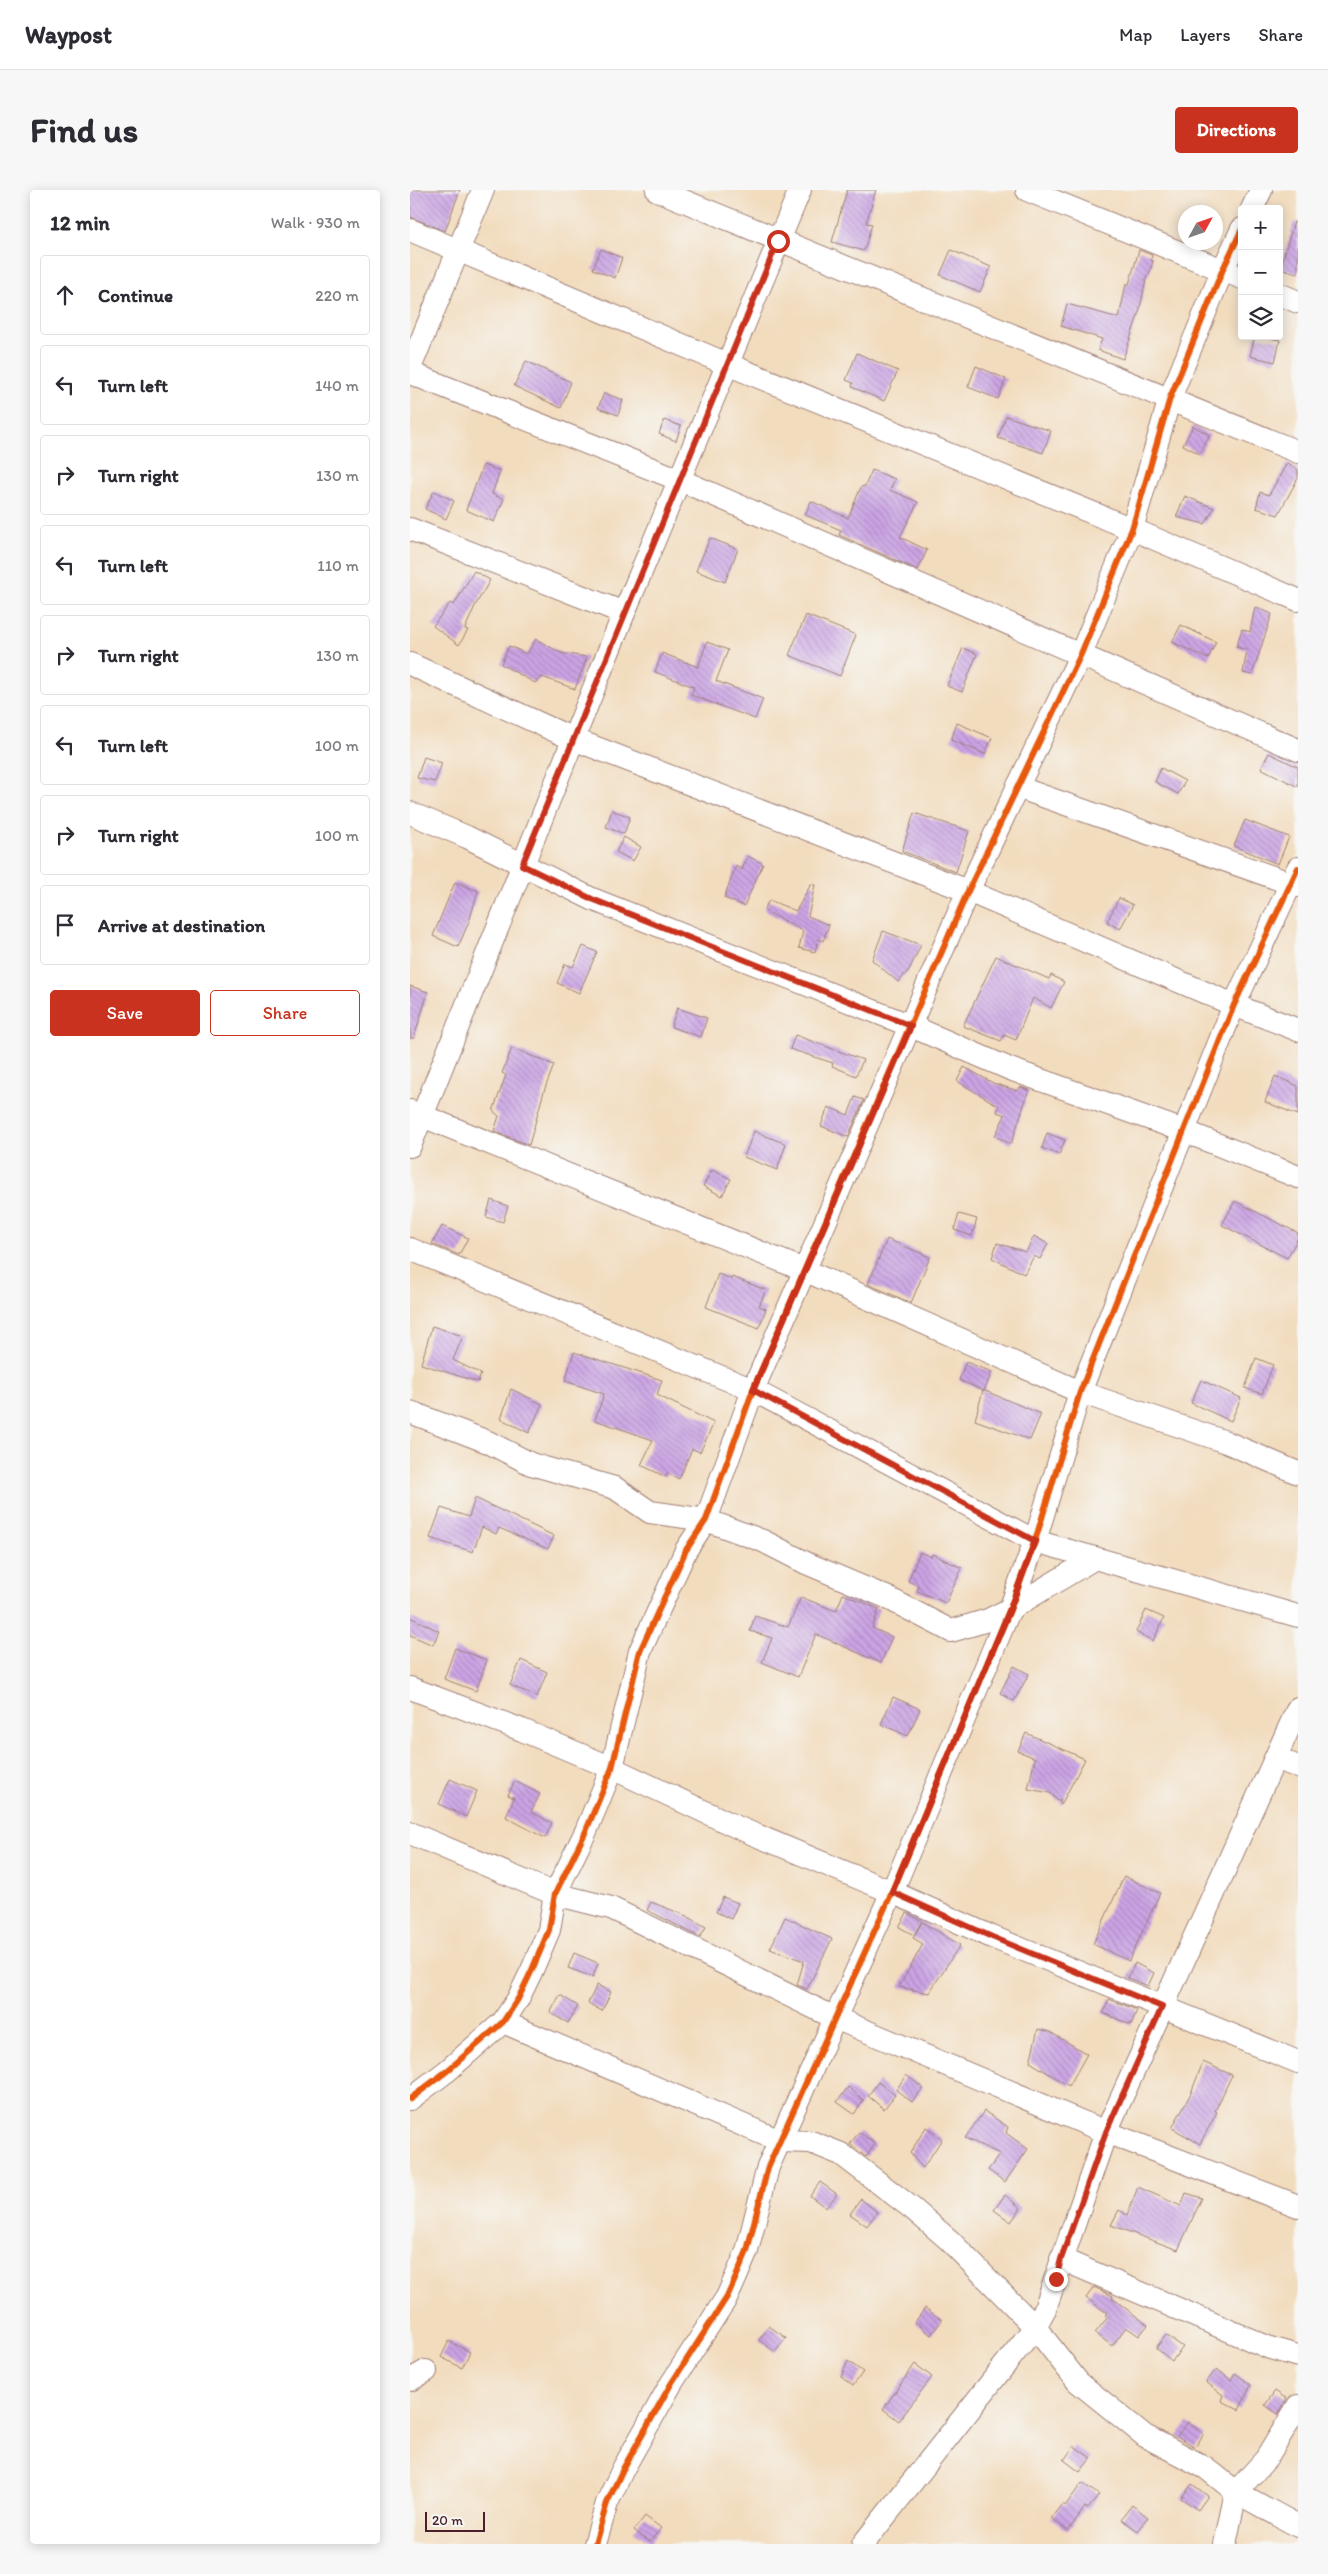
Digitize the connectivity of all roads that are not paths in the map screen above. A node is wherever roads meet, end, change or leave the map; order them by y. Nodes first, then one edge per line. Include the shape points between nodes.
1 (483, 190) edge
2 (657, 190) edge
3 (800, 190) edge
4 (1027, 190) edge
5 (1261, 190) edge
6 (1254, 205) edge
7 (410, 230) edge
8 (778, 241) junction
9 (1238, 247) edge
10 (459, 250) junction
11 (1232, 273) edge
12 (1281, 295) edge
13 (1298, 302) edge
14 (727, 364) junction
15 (410, 368) edge
16 (410, 372) edge
17 (1170, 398) junction
18 (1298, 452) edge
19 (680, 480) junction
20 (410, 529) edge
21 (1132, 529) junction
22 (1298, 600) edge
23 (624, 613) junction
24 (1081, 654) junction
25 (410, 664) edge
26 (573, 739) junction
27 (1298, 750) edge
28 (1017, 787) junction
29 (410, 813) edge
30 (522, 865) junction
31 (1296, 879) edge
32 (968, 890) junction
33 (1234, 1005) junction
34 (911, 1026) junction
35 (1298, 1030) edge
36 (416, 1113) edge
37 (1184, 1131) junction
38 (410, 1146) edge
39 (1298, 1177) edge
40 (410, 1249) edge
41 (804, 1270) junction
42 (753, 1390) junction
43 (1080, 1392) junction
44 (410, 1412) edge
45 (1298, 1473) edge
46 (706, 1520) junction
47 (1035, 1541) junction
48 (1095, 1558) junction
49 (1010, 1609) junction
50 (1298, 1616) edge
51 (410, 1688) edge
52 (1298, 1708) edge
53 (1276, 1758) junction
54 (1298, 1767) edge
55 (612, 1768) junction
56 (410, 1833) edge
57 (892, 1892) junction
58 (555, 1894) junction
59 (1162, 2007) junction
60 (835, 2018) junction
61 (503, 2022) junction
62 (1298, 2062) edge
63 (410, 2099) edge
64 (1106, 2132) junction
65 (780, 2141) junction
66 (1298, 2206) edge
67 (1061, 2259) junction
68 (1035, 2327) junction
69 (1298, 2356) edge
70 (1298, 2406) edge
71 (1236, 2492) junction
72 (1298, 2526) edge
73 (595, 2544) edge
74 (863, 2544) edge
75 (1225, 2544) edge

1 - 10 street
2 - 8 street
3 - 8 street
4 - 11 street
5 - 6 street
7 - 10 street
8 - 14 street
8 - 17 street
9 - 11 street
10 - 14 street
10 - 15 street
11 - 17 street
12 - 13 street
14 - 19 street
14 - 21 street
16 - 19 street
17 - 18 street
17 - 21 street
19 - 23 street
19 - 24 street
20 - 23 street
21 - 22 street
21 - 24 street
23 - 26 street
24 - 27 street
24 - 28 street
25 - 26 street
26 - 30 street
26 - 32 street
28 - 31 street
28 - 32 street
29 - 30 street
30 - 34 street via 592,899
30 - 36 street
31 - 33 street
32 - 33 street
32 - 34 street
33 - 35 street
33 - 37 street
34 - 37 street via 1010,1069
34 - 41 street
36 - 38 street
36 - 41 street
37 - 39 street
37 - 43 street
40 - 42 street
41 - 42 street
41 - 43 street
42 - 46 street
42 - 47 street
43 - 45 street via 1226,1442
43 - 47 street
44 - 46 street via 488,1442 531,1464 615,1488 650,1512
46 - 49 street via 886,1596 951,1631 988,1620
46 - 55 street via 686,1550 640,1651
47 - 48 street
47 - 49 street
48 - 49 street
48 - 50 street
49 - 57 street
51 - 55 street
52 - 53 street
53 - 54 street
53 - 59 street
55 - 57 street via 739,1828
55 - 58 street
56 - 58 street
57 - 59 street
57 - 60 street
58 - 60 street via 612,1908
58 - 61 street via 548,1930 518,2000
59 - 62 street
59 - 64 street
60 - 64 street
60 - 65 street
61 - 63 street
61 - 65 street
64 - 66 street
64 - 67 street
65 - 68 street via 811,2142 841,2154 949,2240
65 - 73 street via 768,2167 747,2251 727,2297 671,2384 623,2469
67 - 68 street via 1048,2301
67 - 69 street via 1270,2348
68 - 71 street via 1086,2388 1145,2436 1206,2468
68 - 74 street
70 - 71 street via 1266,2459
71 - 72 street
71 - 75 street

